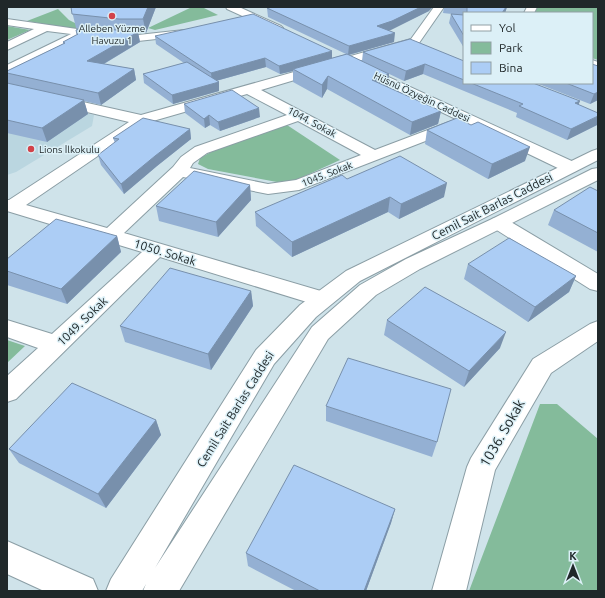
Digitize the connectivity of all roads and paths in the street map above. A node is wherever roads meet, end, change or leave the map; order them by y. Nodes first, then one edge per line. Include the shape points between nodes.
1 (231, 7) edge
2 (268, 12) dead end
3 (438, 13) edge
4 (255, 17) junction
5 (239, 21) edge
6 (7, 22) edge
7 (45, 28) junction
8 (193, 32) edge
9 (83, 33) junction
10 (290, 34) edge
11 (415, 41) junction
12 (7, 46) edge
13 (429, 47) edge
14 (325, 51) edge
15 (347, 61) junction
16 (7, 70) edge
17 (7, 89) edge
18 (249, 89) junction
19 (300, 115) junction
20 (141, 120) junction
21 (470, 120) junction
22 (598, 154) edge
23 (375, 156) junction
24 (179, 171) junction
25 (589, 174) edge
26 (9, 206) edge
27 (500, 223) junction
28 (110, 236) junction
29 (156, 250) junction
30 (598, 284) edge
31 (323, 299) junction
32 (7, 328) edge
33 (598, 330) edge
34 (58, 345) junction
35 (7, 392) edge
36 (7, 558) edge
37 (166, 589) edge
38 (81, 591) edge
39 (122, 591) edge
40 (448, 591) edge

1 - 4 street
2 - 4 street
3 - 11 street
4 - 5 street
4 - 10 street
6 - 7 street
7 - 9 street
7 - 12 street
8 - 9 street via 138,38
9 - 16 street
11 - 13 street
11 - 15 street
14 - 15 street, Hüsnü Özyeğin Caddesi
15 - 18 street
15 - 21 street, Hüsnü Özyeğin Caddesi
17 - 20 street
18 - 19 street, 1044. Sokak
18 - 20 street
19 - 23 street, 1044. Sokak
19 - 24 street via 201,150 187,160
20 - 26 street
21 - 23 street, 1045. Sokak
21 - 25 street, Hüsnü Özyeğin Caddesi
22 - 25 street, Cemil Sait Barlas Caddesi
23 - 24 street, 1045. Sokak via 299,185 278,189
24 - 28 street
25 - 27 street, Cemil Sait Barlas Caddesi
25 - 31 street, Cemil Sait Barlas Caddesi via 353,276
26 - 28 street, 1050. Sokak
27 - 30 street
27 - 37 street, Cemil Sait Barlas Caddesi via 413,264 368,290 320,333
28 - 29 street, 1050. Sokak
29 - 31 street, 1050. Sokak
29 - 34 street, 1049. Sokak
31 - 39 street, Cemil Sait Barlas Caddesi via 308,311 265,357
32 - 34 street
33 - 40 street, 1036. Sokak via 542,366 481,467
34 - 35 street, 1049. Sokak
36 - 38 street

